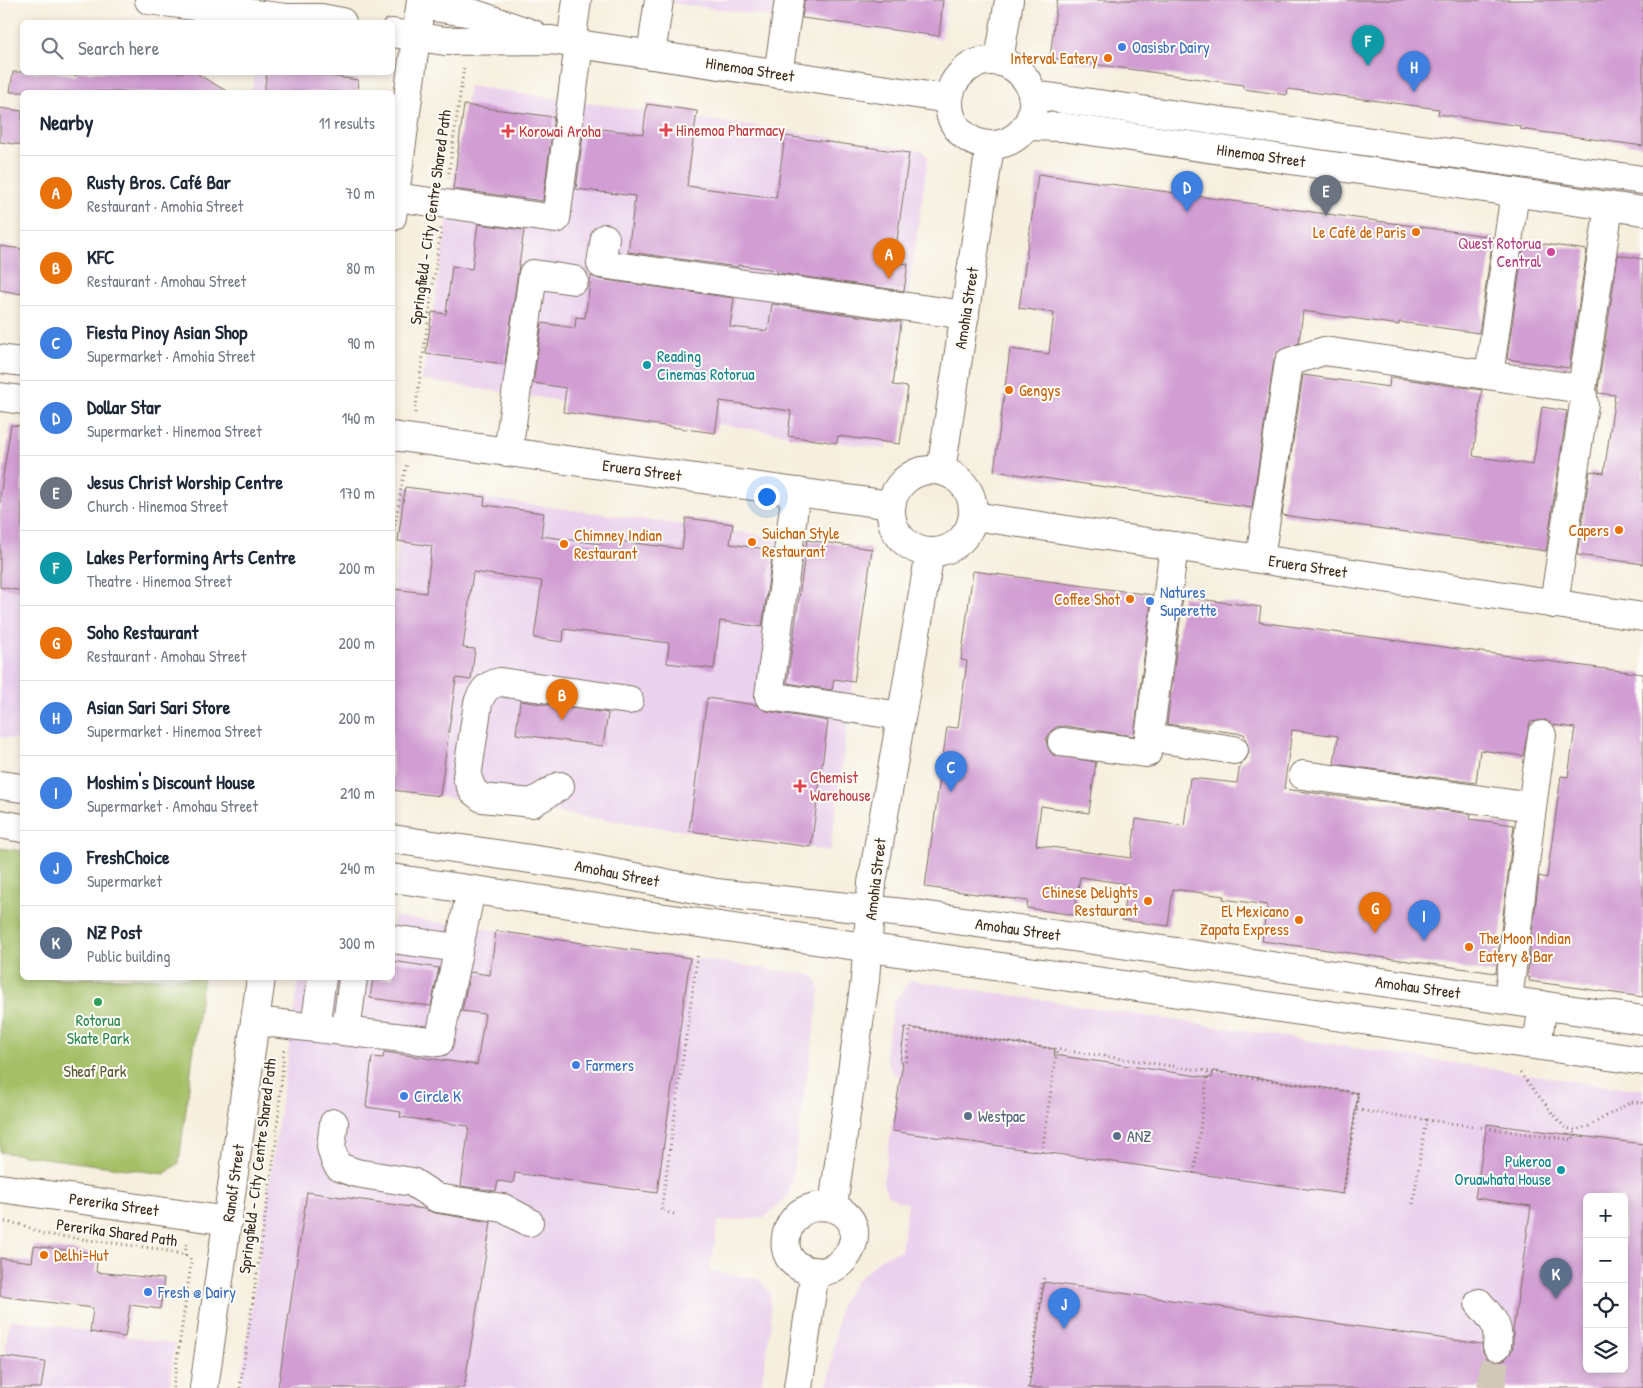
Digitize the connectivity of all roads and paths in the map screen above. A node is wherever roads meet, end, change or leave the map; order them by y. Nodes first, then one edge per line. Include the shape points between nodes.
1 (150, 0) edge
2 (578, 0) edge
3 (658, 0) edge
4 (789, 0) edge
5 (1009, 0) edge
6 (421, 3) edge
7 (329, 13) edge
8 (405, 35) edge
9 (567, 42) junction
10 (651, 55) junction
11 (999, 60) junction
12 (465, 61) dead end
13 (778, 74) junction
14 (1034, 95) junction
15 (949, 99) junction
16 (1028, 126) junction
17 (1310, 132) junction
18 (990, 146) junction
19 (1305, 162) junction
20 (1643, 180) edge
21 (395, 191) edge
22 (1514, 192) junction
23 (444, 204) junction
24 (1608, 206) junction
25 (395, 207) edge
26 (1643, 212) edge
27 (604, 238) dead end
28 (574, 280) dead end
29 (965, 315) junction
30 (0, 359) edge
31 (20, 362) edge
32 (1489, 375) junction
33 (1582, 389) junction
34 (0, 397) edge
35 (20, 400) edge
36 (415, 413) dead end
37 (395, 436) edge
38 (508, 452) junction
39 (407, 463) dead end
40 (942, 471) junction
41 (796, 492) junction
42 (891, 505) junction
43 (974, 516) junction
44 (395, 526) edge
45 (1174, 546) junction
46 (930, 553) junction
47 (1260, 559) junction
48 (1554, 604) junction
49 (1643, 617) edge
50 (629, 700) dead end
51 (901, 716) junction
52 (1542, 735) dead end
53 (1149, 737) junction
54 (1062, 742) dead end
55 (1234, 750) dead end
56 (1303, 774) dead end
57 (0, 784) edge
58 (560, 786) dead end
59 (20, 788) edge
60 (1532, 807) junction
61 (0, 824) edge
62 (20, 828) edge
63 (395, 839) edge
64 (395, 878) edge
65 (471, 890) junction
66 (870, 910) junction
67 (395, 939) edge
68 (458, 948) junction
69 (867, 948) junction
70 (698, 952) dead end
71 (261, 980) edge
72 (322, 980) edge
73 (353, 980) edge
74 (1508, 1000) junction
75 (1543, 1005) junction
76 (1643, 1020) edge
77 (255, 1021) junction
78 (288, 1024) junction
79 (315, 1027) junction
80 (346, 1031) junction
81 (1537, 1045) junction
82 (1057, 1048) junction
83 (1643, 1061) edge
84 (906, 1062) dead end
85 (1208, 1070) junction
86 (1520, 1073) dead end
87 (1643, 1103) edge
88 (1356, 1110) junction
89 (1426, 1120) junction
90 (334, 1123) dead end
91 (1575, 1130) junction
92 (1042, 1152) dead end
93 (1194, 1173) dead end
94 (0, 1188) edge
95 (1343, 1194) dead end
96 (1413, 1204) dead end
97 (832, 1206) junction
98 (674, 1214) dead end
99 (0, 1221) edge
100 (228, 1221) junction
101 (529, 1222) dead end
102 (187, 1240) dead end
103 (185, 1255) junction
104 (815, 1271) junction
105 (1044, 1276) dead end
106 (1478, 1303) dead end
107 (1497, 1346) tunnel mouth
108 (173, 1388) edge
109 (204, 1388) edge
110 (240, 1388) edge
111 (798, 1388) edge
112 (1028, 1388) edge

1 - 7 street via 286,18
2 - 9 street
3 - 10 street
4 - 13 street
5 - 11 street
6 - 8 street
6 - 9 street, Hinemoa Street via 472,13
8 - 9 street, Hinemoa Street via 444,41
8 - 21 street
9 - 10 street, Hinemoa Street
9 - 23 street via 556,218
10 - 13 street, Hinemoa Street
11 - 14 street via 1021,72
11 - 15 street via 984,60 965,69 956,79
12 - 23 path, Springfield - City Centre Shared Path
13 - 15 street, Hinemoa Street
14 - 16 street
14 - 17 street, Hinemoa Street
15 - 18 street via 952,120 964,136
16 - 18 street via 1005,143
16 - 19 street, Hinemoa Street via 1062,127
17 - 19 street
17 - 20 street, Hinemoa Street
18 - 29 street, Amohia Street
19 - 22 street, Hinemoa Street
22 - 24 street, Hinemoa Street
22 - 32 street
23 - 25 street
23 - 36 path, Springfield - City Centre Shared Path
24 - 26 street, Hinemoa Street
24 - 33 street
27 - 29 street via 601,264
28 - 38 street via 533,274
29 - 40 street, Amohia Street
30 - 31 street
32 - 33 street
32 - 47 street via 1324,351 1289,362
33 - 48 street via 1584,404
34 - 35 street
37 - 38 street, Eruera Street
38 - 41 street, Eruera Street
39 - 44 path
40 - 42 street via 918,472 902,482
40 - 43 street via 956,477 966,488 972,497
41 - 42 street, Eruera Street
41 - 51 street via 768,696
42 - 46 street via 894,528 906,544
43 - 45 street, Eruera Street
43 - 46 street via 961,542 944,552
45 - 47 street, Eruera Street
45 - 53 street
46 - 51 street, Amohia Street
47 - 48 street, Eruera Street
48 - 49 street, Eruera Street
50 - 58 street via 500,682 482,691 467,777 472,791 482,798 532,803
51 - 66 street, Amohia Street
52 - 60 street
53 - 54 street via 1147,753
53 - 55 street
56 - 60 street
57 - 59 street
60 - 74 street
61 - 62 street
63 - 66 street, Amohau Street via 578,866 716,893
64 - 65 street
65 - 68 street
65 - 69 street
66 - 69 street, Amohia Street
66 - 74 street, Amohau Street via 932,916
67 - 68 street
68 - 80 street via 439,1042
69 - 81 street
69 - 97 street, Amohia Street
70 - 98 path via 661,1211
71 - 77 street, Ranolf Street
72 - 79 street
73 - 80 street
74 - 75 street, Amohau Street
75 - 76 street, Amohau Street
75 - 81 street
77 - 78 street
77 - 100 street, Ranolf Street
78 - 79 street
78 - 110 path, Springfield - City Centre Shared Path via 273,1161
79 - 80 street
81 - 83 street
82 - 84 path via 910,1028
82 - 85 path
82 - 92 path
85 - 88 path via 1358,1093
85 - 93 path
86 - 91 path via 1566,1128
87 - 91 path via 1631,1102 1589,1126
88 - 89 path
88 - 95 path
89 - 91 path via 1573,1140
89 - 96 path
90 - 101 street via 330,1147 339,1167 412,1182 436,1198 503,1208
94 - 100 street, Pererika Street
97 - 104 street via 848,1215 852,1223 852,1247 849,1255 834,1269
97 - 104 street via 818,1206 798,1215 786,1236 785,1250 790,1261 804,1270
99 - 103 path, Pererika Shared Path via 23,1224 43,1234
100 - 109 street, Ranolf Street
102 - 103 path
103 - 108 path, Pererika Shared Path via 191,1264
104 - 111 street
105 - 112 path
106 - 107 street via 1497,1325

